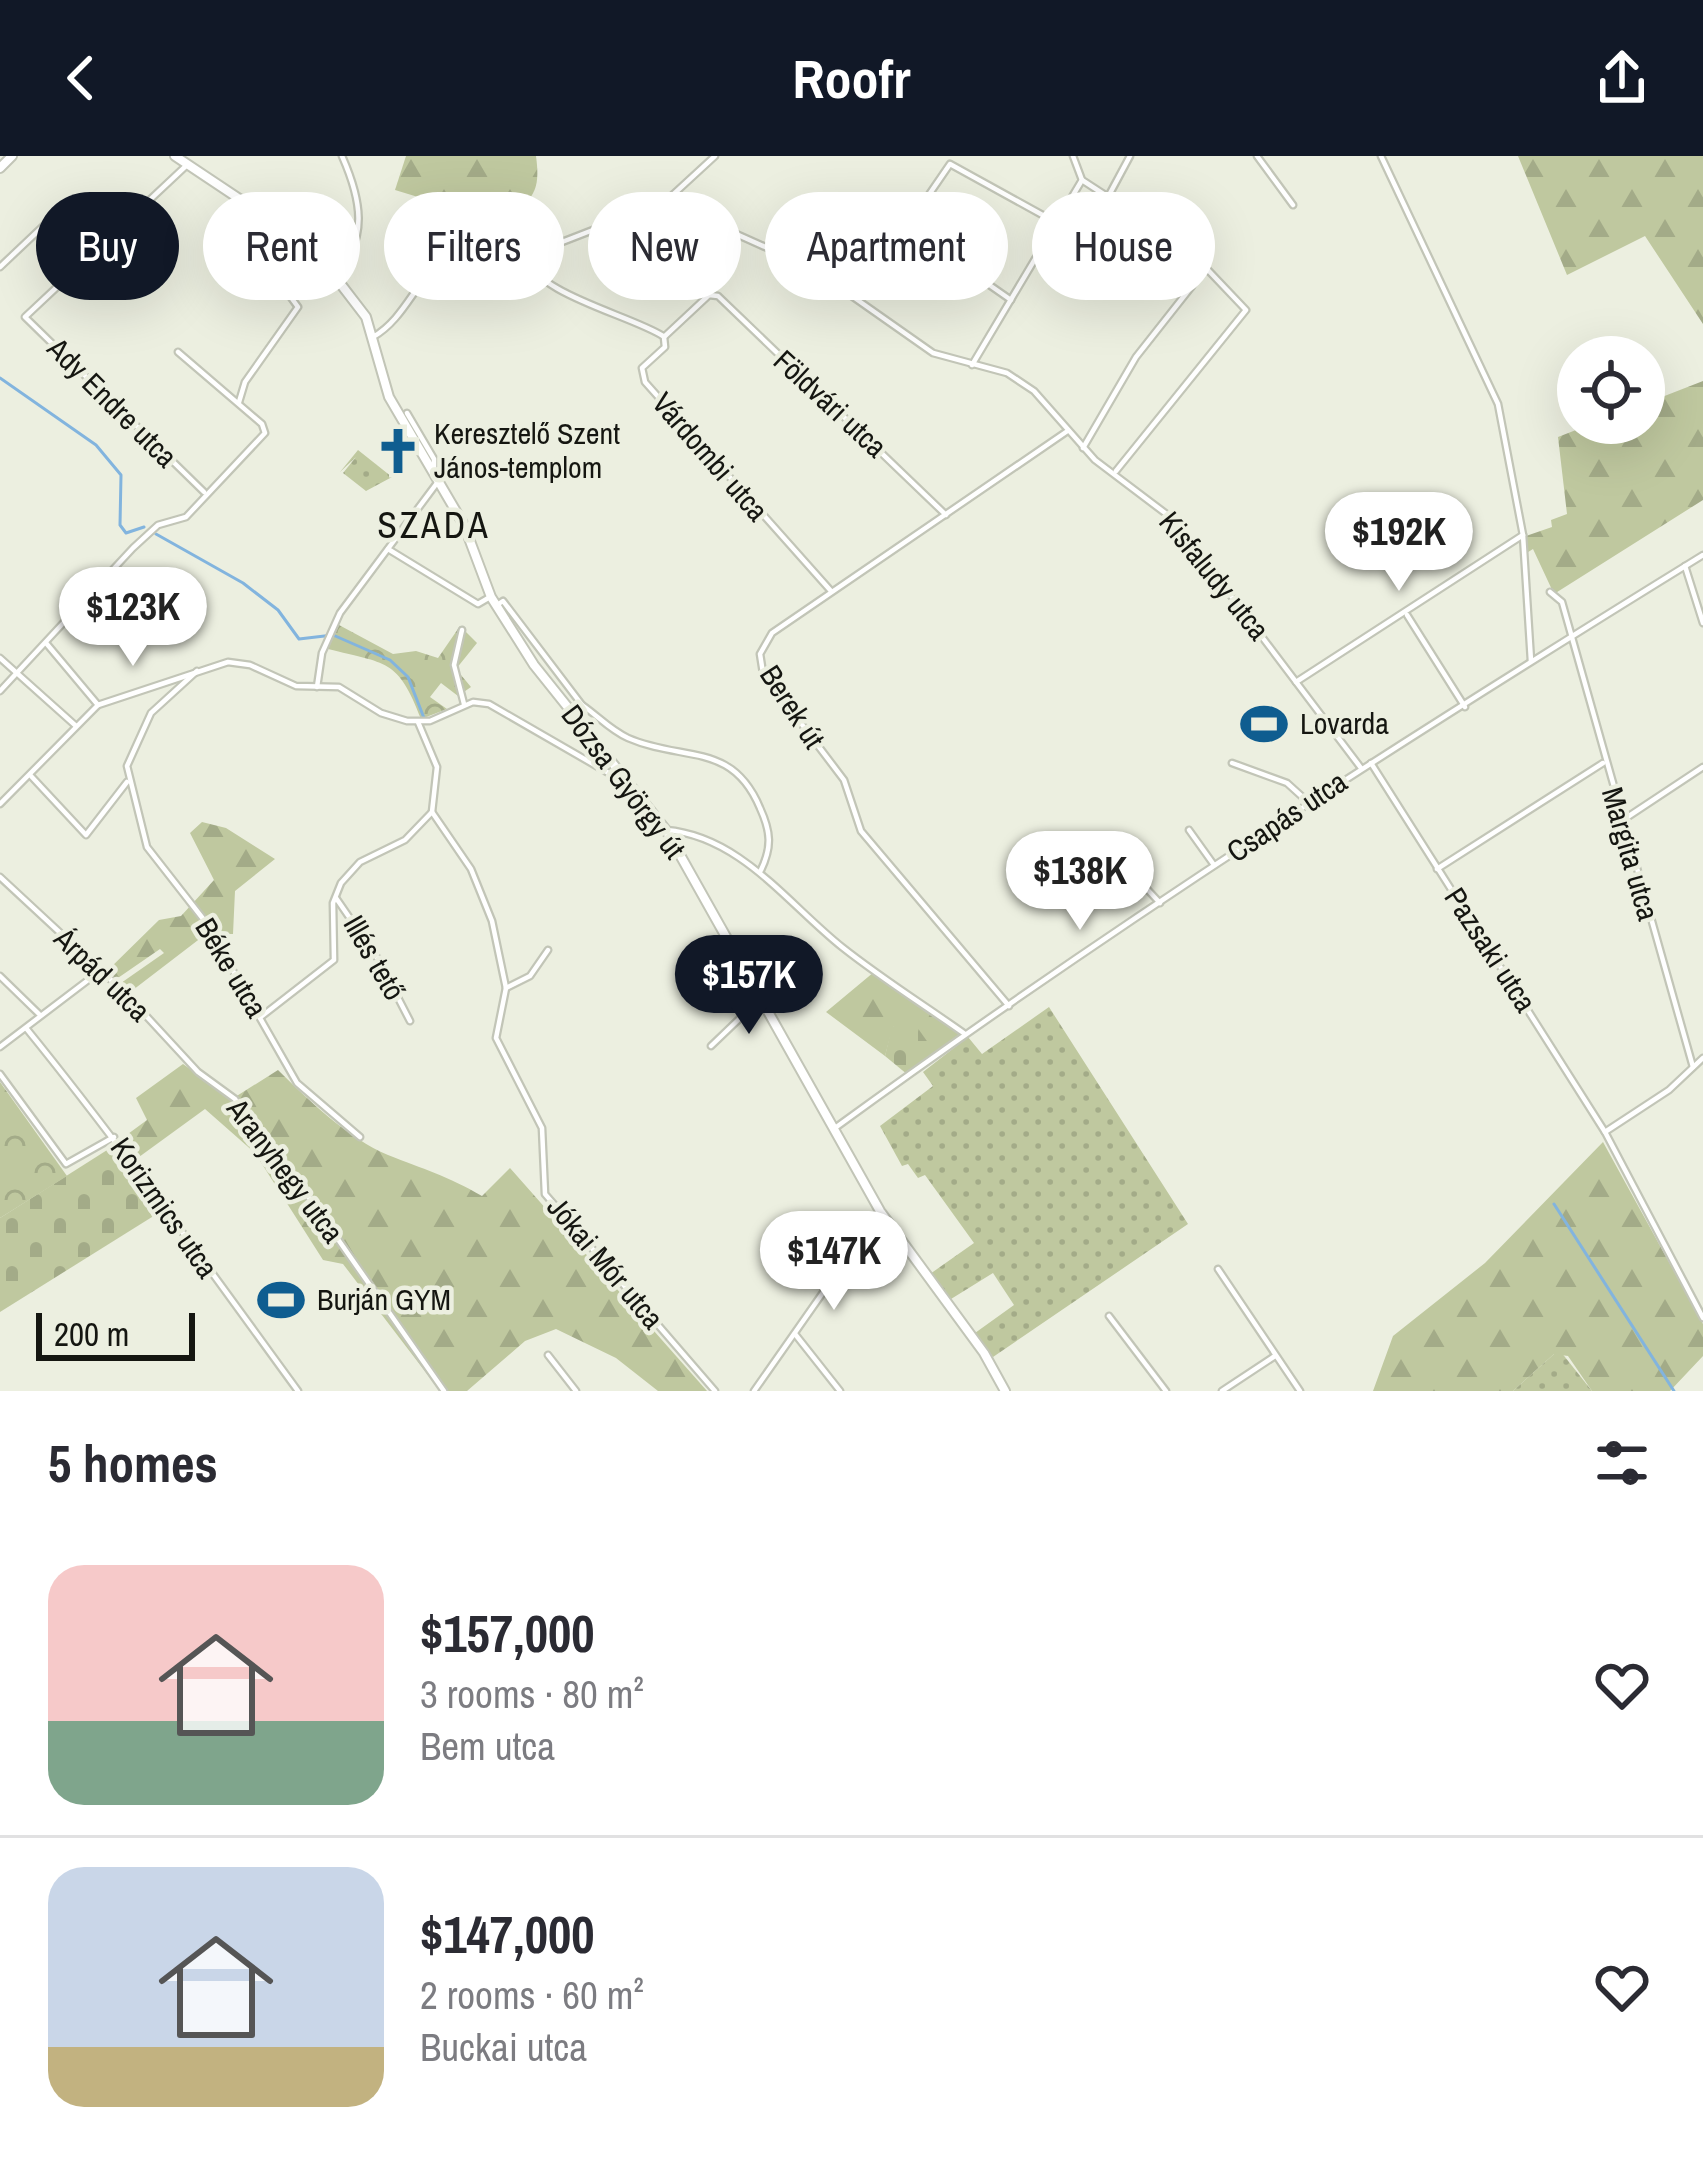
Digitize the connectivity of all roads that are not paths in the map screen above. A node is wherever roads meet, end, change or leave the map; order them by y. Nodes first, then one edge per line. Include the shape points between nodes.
1 (12, 156) edge
2 (175, 156) edge
3 (342, 156) edge
4 (715, 156) edge
5 (1073, 156) edge
6 (1130, 156) edge
7 (1257, 156) edge
8 (1381, 156) edge
9 (188, 164) junction
10 (0, 168) edge
11 (1082, 180) junction
12 (231, 192) edge
13 (351, 192) edge
14 (676, 192) edge
15 (1075, 192) edge
16 (1100, 192) edge
17 (1111, 192) edge
18 (1293, 206) dead end
19 (1032, 209) edge
20 (36, 233) edge
21 (741, 234) edge
22 (1032, 264) edge
23 (0, 266) edge
24 (1215, 277) edge
25 (564, 292) edge
26 (1011, 299) junction
27 (292, 300) edge
28 (354, 300) edge
29 (406, 300) edge
30 (1181, 300) edge
31 (373, 337) junction
32 (664, 337) junction
33 (178, 352) dead end
34 (972, 365) junction
35 (238, 403) junction
36 (407, 413) dead end
37 (1066, 432) junction
38 (1083, 449) junction
39 (1115, 473) junction
40 (435, 478) junction
41 (206, 494) junction
42 (946, 515) junction
43 (1523, 535) junction
44 (388, 548) junction
45 (1703, 555) edge
46 (1685, 566) junction
47 (832, 592) junction
48 (1550, 592) dead end
49 (494, 601) junction
50 (1406, 613) junction
51 (1703, 623) edge
52 (462, 630) dead end
53 (1570, 639) junction
54 (46, 643) junction
55 (0, 658) edge
56 (1531, 661) junction
57 (197, 671) junction
58 (16, 673) junction
59 (1296, 683) junction
60 (317, 687) junction
61 (0, 691) edge
62 (464, 704) junction
63 (98, 705) junction
64 (583, 705) junction
65 (1465, 707) junction
66 (574, 714) junction
67 (418, 722) junction
68 (76, 726) junction
69 (1354, 760) junction
70 (1232, 763) dead end
71 (1371, 763) junction
72 (1603, 763) junction
73 (1703, 767) edge
74 (1361, 768) junction
75 (1351, 774) junction
76 (30, 775) junction
77 (127, 782) junction
78 (632, 785) junction
79 (1308, 802) junction
80 (0, 805) edge
81 (432, 812) junction
82 (1621, 821) junction
83 (666, 830) junction
84 (1189, 830) dead end
85 (1120, 845) dead end
86 (1214, 866) junction
87 (1437, 869) junction
88 (761, 870) junction
89 (0, 877) edge
90 (334, 897) junction
91 (1160, 902) junction
92 (1089, 934) dead end
93 (1097, 946) junction
94 (548, 950) dead end
95 (100, 970) junction
96 (0, 976) edge
97 (506, 988) junction
98 (759, 1000) junction
99 (1010, 1006) junction
100 (41, 1015) junction
101 (262, 1016) junction
102 (410, 1022) dead end
103 (26, 1028) junction
104 (965, 1034) junction
105 (711, 1046) dead end
106 (0, 1047) edge
107 (1703, 1058) edge
108 (1693, 1067) junction
109 (0, 1074) edge
110 (203, 1075) joint
111 (835, 1128) junction
112 (1607, 1135) junction
113 (114, 1137) junction
114 (360, 1137) dead end
115 (880, 1210) junction
116 (1218, 1269) dead end
117 (1109, 1316) dead end
118 (1703, 1318) edge
119 (795, 1334) junction
120 (548, 1354) dead end
121 (1275, 1356) junction
122 (298, 1391) edge
123 (444, 1391) edge
124 (576, 1391) edge
125 (715, 1391) edge
126 (754, 1391) edge
127 (840, 1391) edge
128 (1007, 1391) edge
129 (1166, 1391) edge
130 (1222, 1391) edge
131 (1300, 1391) edge

1 - 10 main road
2 - 9 main road, Dózsa György út
3 - 13 street
4 - 14 street
5 - 11 street
6 - 17 street
7 - 18 street
8 - 43 street via 1498,404
9 - 12 main road, Dózsa György út
9 - 41 street, Ady Endre utca via 25,316
11 - 15 street
11 - 16 street
19 - 26 street via 950,164 913,218
20 - 23 street
21 - 34 street, Kisfaludy utca via 933,353
22 - 26 street
24 - 39 street via 1246,310
25 - 32 street
26 - 34 street
27 - 35 street via 298,308
28 - 31 main road, Dózsa György út
29 - 31 street
30 - 38 street via 1136,357
31 - 40 main road, Dózsa György út via 386,391
32 - 42 street, Földvári utca via 712,294
32 - 47 street, Várdombi utca via 665,347 642,368 645,382
33 - 35 street
34 - 37 street, Kisfaludy utca via 1020,380
35 - 41 street via 265,433
36 - 40 street, Dózsa György út via 436,464
37 - 38 street, Kisfaludy utca
37 - 42 street, Berek út
38 - 39 street, Kisfaludy utca
39 - 59 street, Kisfaludy utca via 1173,519
40 - 44 street
40 - 49 main road, Dózsa György út
41 - 54 street via 186,518 142,539
42 - 47 street, Berek út
43 - 50 street
43 - 56 street
44 - 49 street via 479,604
44 - 60 street via 332,630
45 - 46 street, Csapás utca
46 - 51 street
46 - 53 street, Csapás utca
47 - 99 street, Berek út via 766,639 763,673 844,780 861,831
48 - 53 street, Margita utca via 1562,602
49 - 64 street, Dózsa György út via 513,612
49 - 66 main road, Dózsa György út
50 - 59 street
50 - 65 street
52 - 62 street via 454,665
53 - 56 street, Csapás utca
53 - 72 street, Margita utca
54 - 58 street
54 - 63 street
55 - 58 street
56 - 65 street, Csapás utca
57 - 60 street via 239,662
57 - 63 street
57 - 77 street via 151,713
58 - 61 street
58 - 68 street
59 - 69 street, Kisfaludy utca
60 - 67 street via 339,687 390,717
62 - 67 street
62 - 78 street via 489,704
63 - 68 street
64 - 66 street
64 - 88 street, Dózsa György út via 631,740 738,771 770,840
65 - 71 street, Csapás utca
66 - 78 main road, Dózsa György út
67 - 81 street via 437,767
68 - 76 street
69 - 74 street, Kisfaludy utca
69 - 75 street
70 - 79 street via 1287,783
71 - 74 street, Csapás utca
71 - 87 street, Pazsaki utca
72 - 82 street, Margita utca
72 - 87 street
73 - 82 street
74 - 75 street, Csapás utca
75 - 79 street, Csapás utca
76 - 77 street via 86,835
76 - 80 street
77 - 101 street, Béke utca via 147,847 204,920
78 - 83 main road, Dózsa György út
79 - 86 street, Csapás utca
81 - 90 street via 405,840 353,868
81 - 97 street, Jókai Mór utca via 477,883
82 - 108 street, Margita utca
83 - 88 street
83 - 98 main road, Dózsa György út
84 - 86 street
85 - 91 street via 1133,874
86 - 91 street, Csapás utca
87 - 112 street, Pazsaki utca
88 - 104 street via 842,947
89 - 95 street, Árpád utca
90 - 101 street via 334,960
90 - 102 street, Illés tető
91 - 93 street, Csapás utca
92 - 93 street
93 - 99 street, Csapás utca
94 - 97 street via 530,976
95 - 100 street
95 - 110 street, Árpád utca
96 - 100 street
97 - 125 street, Jókai Mór utca via 496,1038 542,1128 548,1201
98 - 105 street
98 - 111 main road, Dózsa György út
99 - 104 street, Csapás utca
100 - 103 street
101 - 114 street, Béke utca via 297,1083
103 - 106 street
103 - 113 street, Korizmics utca
104 - 111 street, Csapás utca
107 - 108 street
108 - 112 street
109 - 113 street via 65,1164
110 - 123 street, Aranyhegy utca via 236,1100
111 - 115 main road, Dózsa György út
112 - 118 street, Pazsaki utca
113 - 122 street, Korizmics utca
115 - 119 street
115 - 128 main road, Dózsa György út
116 - 121 street
117 - 129 street
119 - 126 street
119 - 127 street
120 - 124 street
121 - 130 street
121 - 131 street

